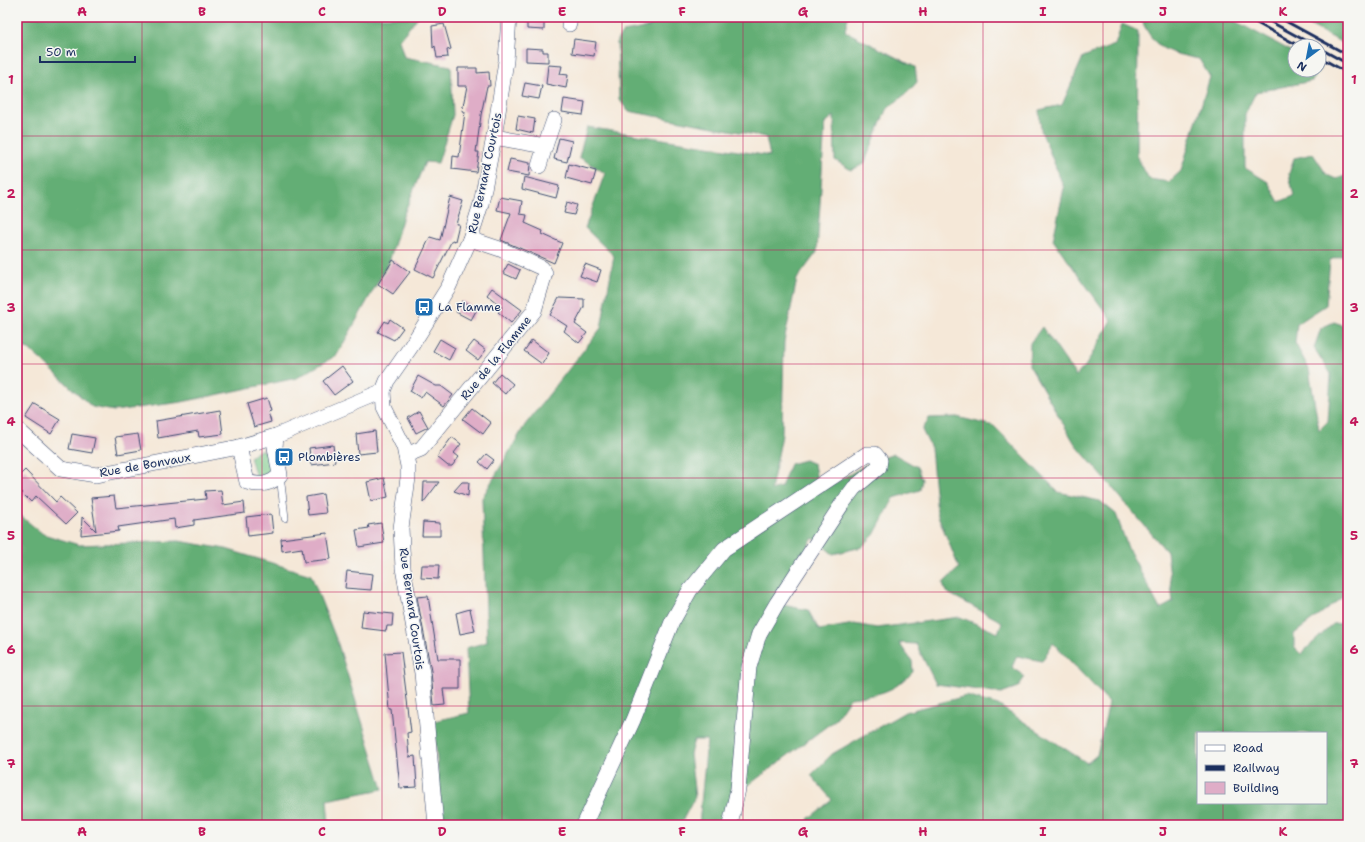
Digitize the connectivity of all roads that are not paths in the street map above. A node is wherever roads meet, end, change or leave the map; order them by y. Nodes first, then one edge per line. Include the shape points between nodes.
1 (509, 17) edge
2 (554, 120) dead end
3 (494, 137) junction
4 (545, 146) junction
5 (539, 166) dead end
6 (470, 239) junction
7 (383, 391) junction
8 (17, 429) edge
9 (276, 436) junction
10 (239, 447) junction
11 (406, 455) junction
12 (280, 475) junction
13 (285, 518) dead end
14 (436, 825) edge
15 (584, 825) edge
16 (730, 825) edge

1 - 3 street, Rue Bernard Courtois
2 - 4 street
3 - 4 street
3 - 6 street, Rue Bernard Courtois via 481,204
4 - 5 street
6 - 7 street, Rue Bernard Courtois via 449,286
6 - 11 street, Rue de la Flamme via 542,268 545,273 543,283 534,311 516,336 421,449
7 - 9 street, Rue de Bonvaux
7 - 11 street, Rue Bernard Courtois via 384,407
8 - 10 street, Rue de Bonvaux via 61,469 96,475
9 - 10 street, Rue de Bonvaux
9 - 12 street via 275,447
10 - 12 street via 247,482 257,485 273,482
11 - 14 street, Rue Bernard Courtois via 408,478 401,528 403,568 422,673
12 - 13 lane
15 - 16 street via 633,720 672,622 690,590 724,550 752,529 867,454 875,454 880,460 879,467 854,488 842,504 759,634 749,667 738,790

